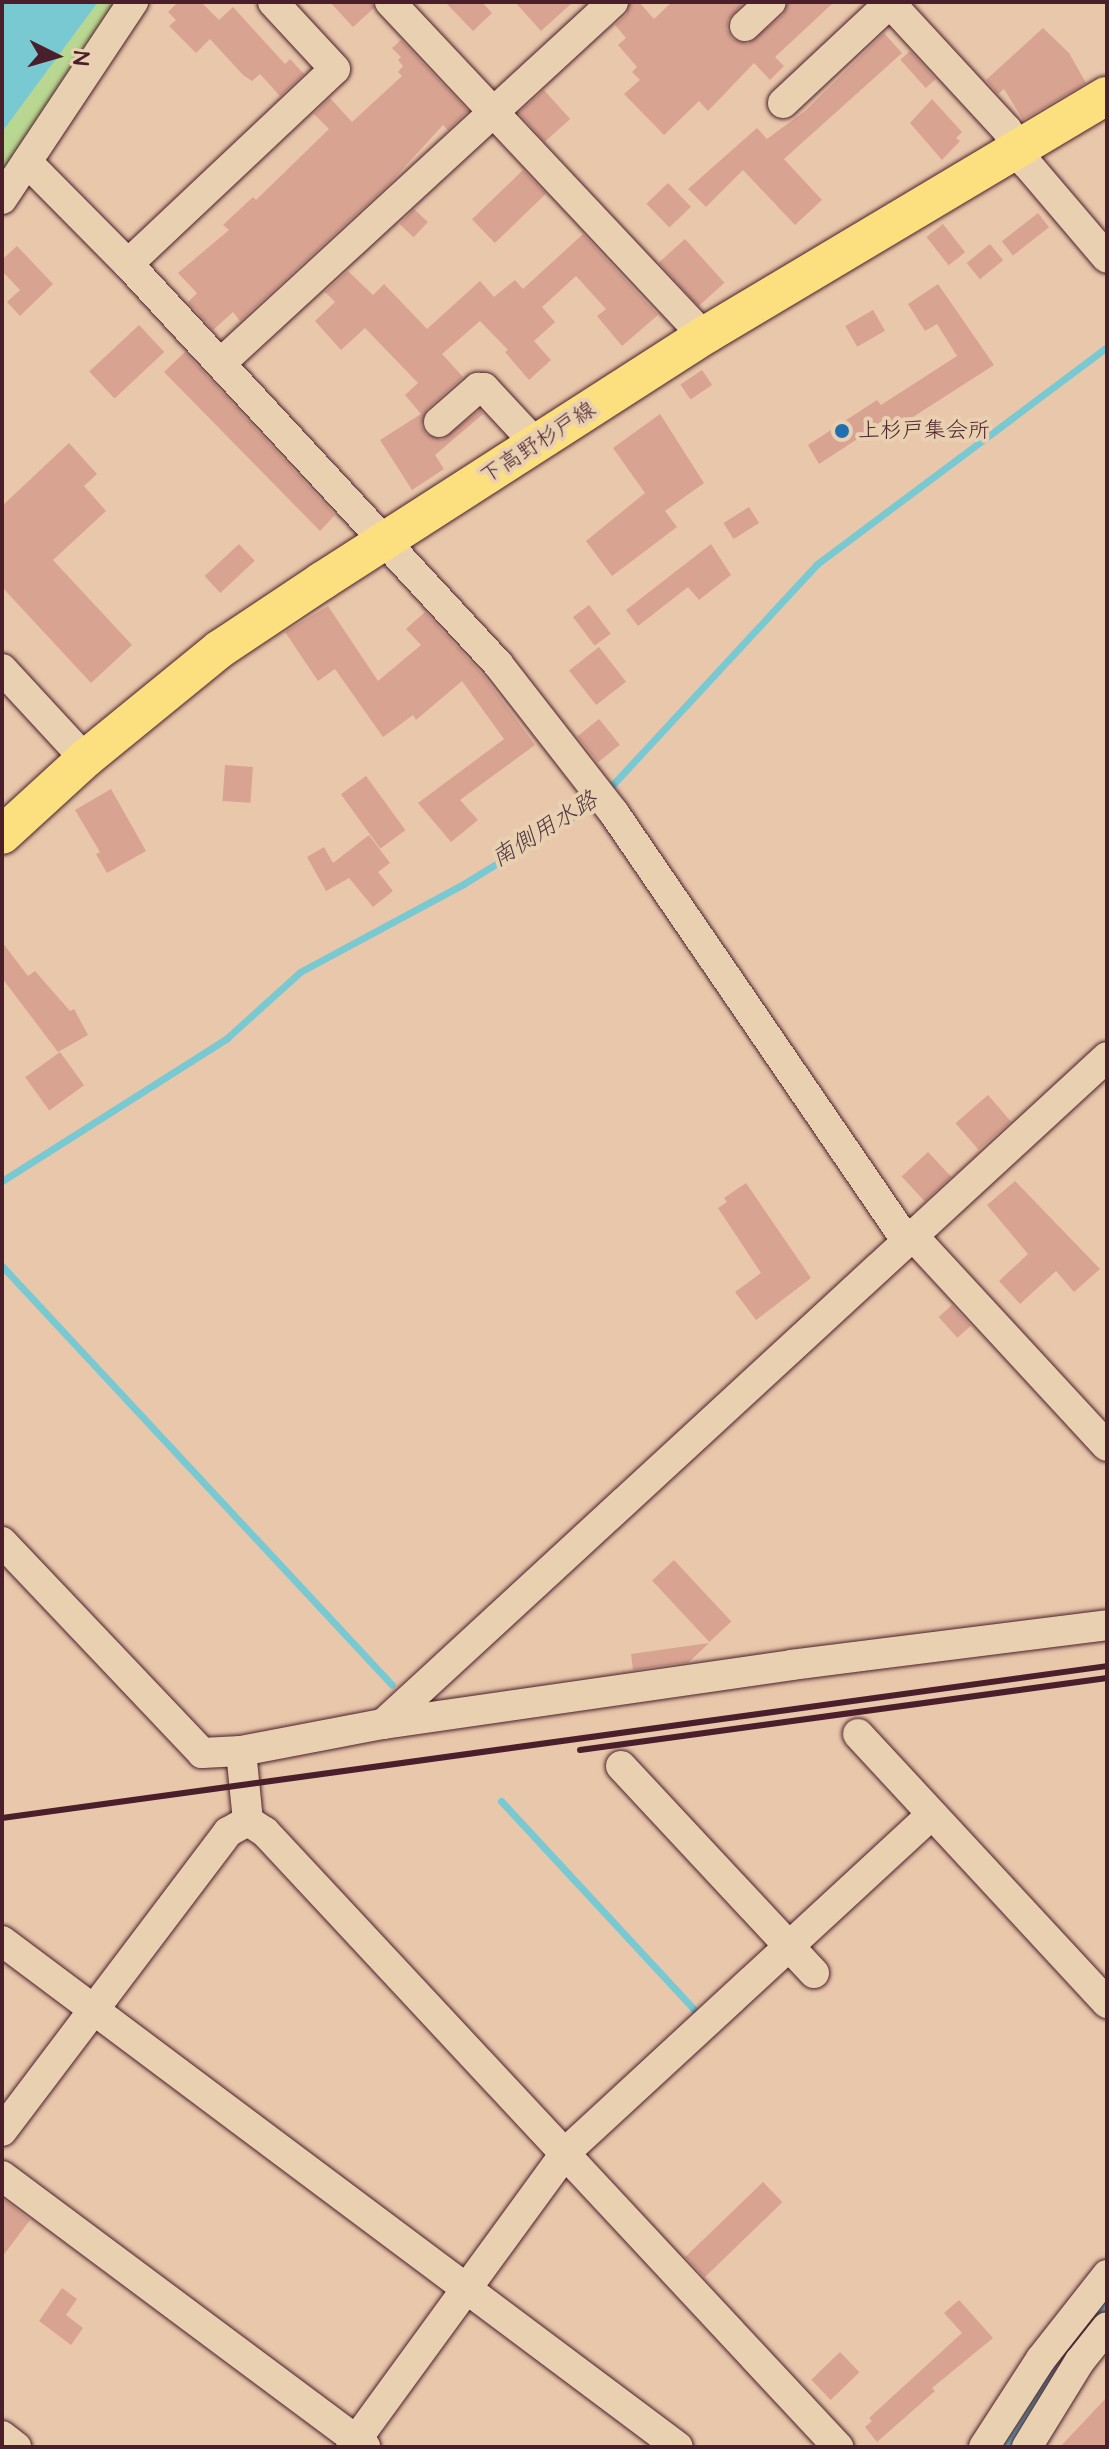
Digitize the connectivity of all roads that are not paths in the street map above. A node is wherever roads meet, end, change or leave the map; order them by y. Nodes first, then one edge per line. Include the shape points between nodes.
1 (133, 2) edge
2 (273, 2) edge
3 (613, 2) edge
4 (771, 2) edge
5 (890, 3) edge
6 (398, 5) edge
7 (745, 26) dead end
8 (1107, 96) edge
9 (783, 103) dead end
10 (492, 113) junction
11 (1017, 151) junction
12 (27, 162) junction
13 (2, 199) edge
14 (1107, 258) edge
15 (128, 264) junction
16 (701, 338) junction
17 (221, 363) junction
18 (439, 422) dead end
19 (536, 444) junction
20 (386, 542) junction
21 (2, 669) edge
22 (85, 759) junction
23 (2, 835) edge
24 (1107, 1057) edge
25 (909, 1238) junction
26 (1107, 1446) edge
27 (2, 1542) edge
28 (1107, 1625) edge
29 (383, 1724) junction
30 (858, 1734) dead end
31 (241, 1751) junction
32 (621, 1766) dead end
33 (932, 1814) junction
34 (238, 1826) junction
35 (2, 1941) edge
36 (789, 1946) junction
37 (814, 1973) dead end
38 (1107, 2003) edge
39 (93, 2009) junction
40 (2, 2131) edge
41 (566, 2152) junction
42 (2, 2176) edge
43 (1107, 2275) edge
44 (468, 2289) junction
45 (1107, 2327) edge
46 (2, 2436) edge
47 (357, 2445) edge
48 (16, 2447) edge
49 (678, 2447) edge
50 (838, 2447) edge
51 (984, 2447) edge
52 (1027, 2447) edge

1 - 12 street
2 - 15 street via 335,69
3 - 10 street
4 - 7 street
5 - 9 street
5 - 11 street via 1007,130
6 - 10 street
8 - 11 main road, 下高野杉戸線
10 - 16 street
10 - 17 street
11 - 14 street
11 - 16 main road, 下高野杉戸線
12 - 13 street
12 - 15 street
15 - 17 street
16 - 19 main road, 下高野杉戸線
17 - 20 street
18 - 19 street via 484,388
19 - 20 main road, 下高野杉戸線
20 - 22 main road, 下高野杉戸線 via 220,649
20 - 25 street via 498,664 601,797
21 - 22 street
22 - 23 main road, 下高野杉戸線
24 - 25 street
25 - 26 street
25 - 29 street
27 - 31 street via 202,1753
28 - 29 street
29 - 31 street
30 - 33 street
31 - 34 street
32 - 36 street
33 - 36 street
33 - 38 street
34 - 39 street
34 - 41 street via 265,1832
35 - 39 street
36 - 37 street
36 - 41 street
39 - 40 street
39 - 44 street
41 - 44 street
41 - 50 street
42 - 47 street
43 - 51 street via 1041,2359
44 - 47 street
44 - 49 street
45 - 52 street
46 - 48 street

